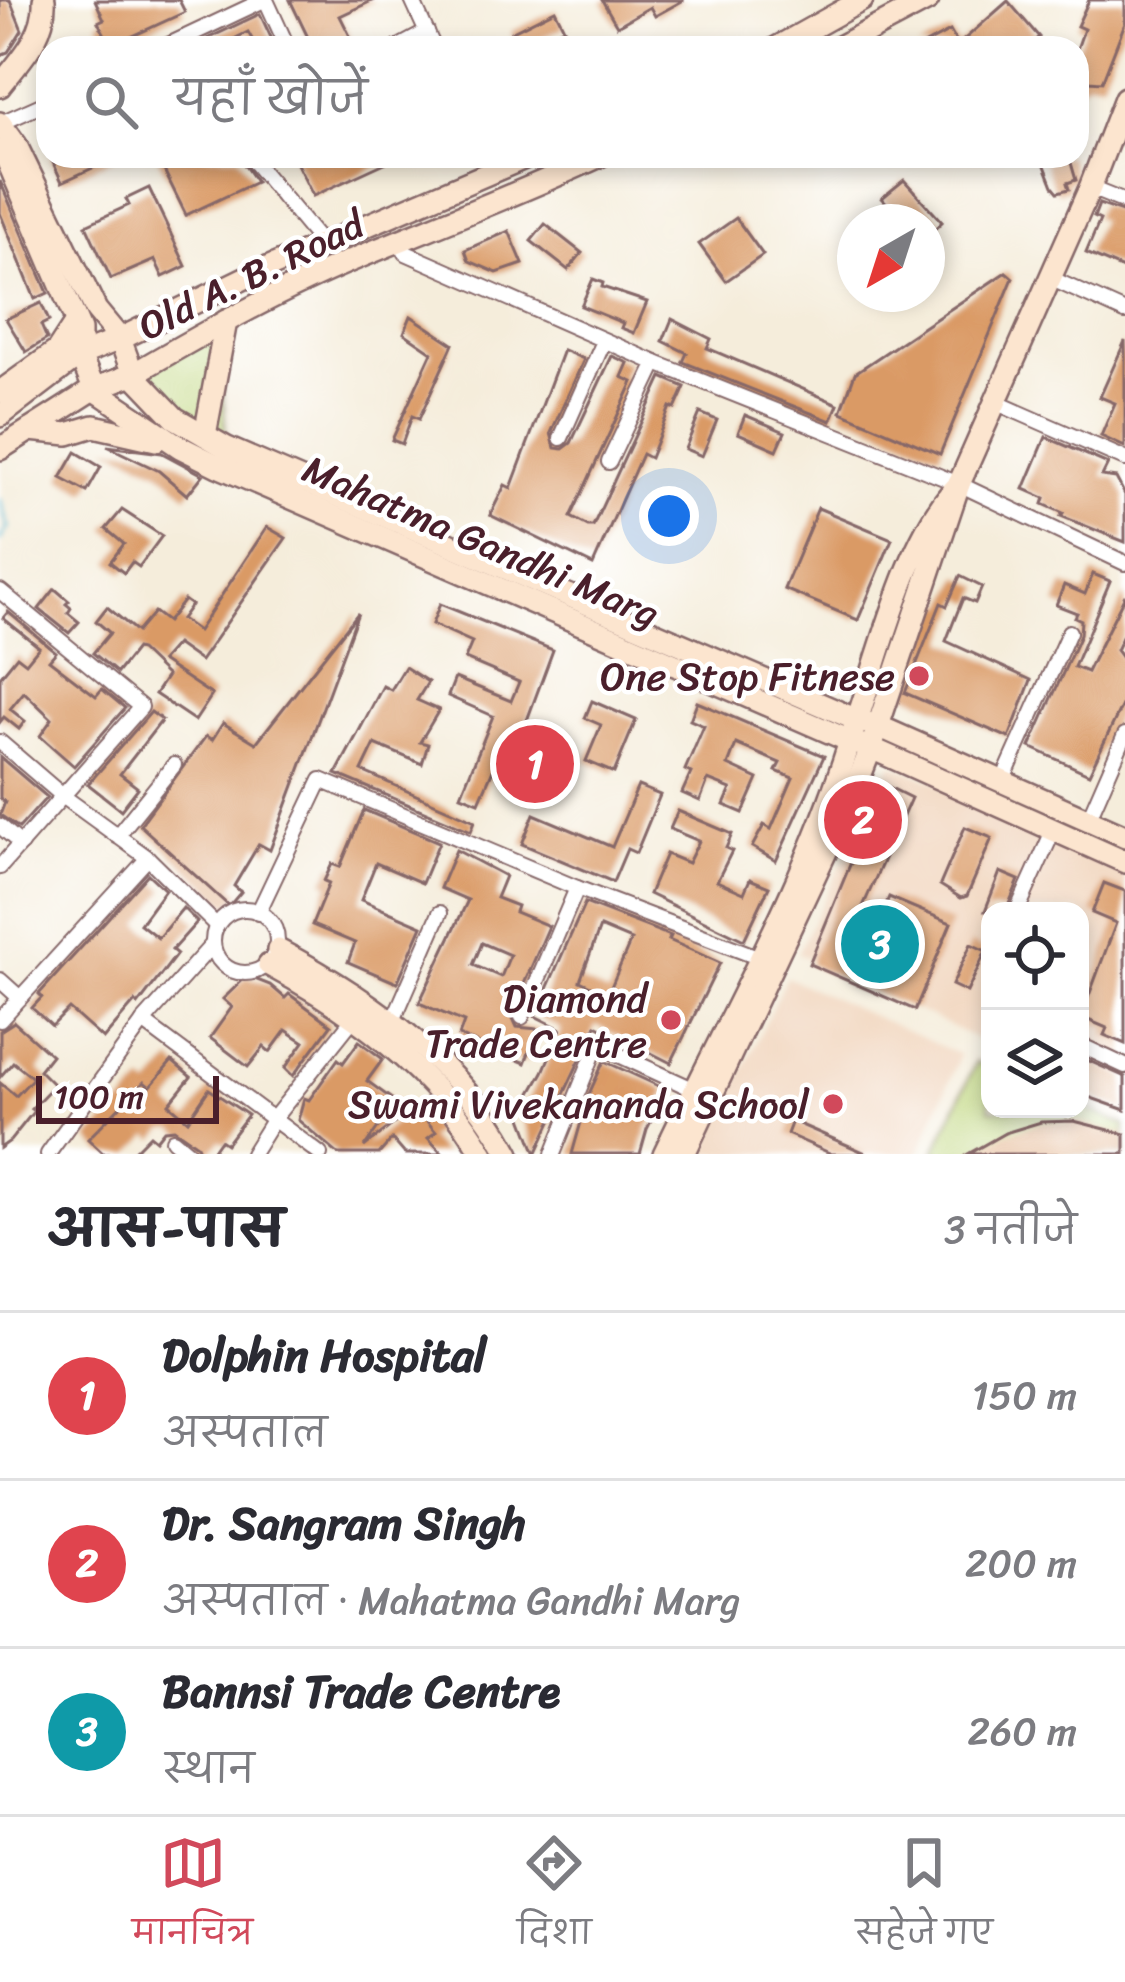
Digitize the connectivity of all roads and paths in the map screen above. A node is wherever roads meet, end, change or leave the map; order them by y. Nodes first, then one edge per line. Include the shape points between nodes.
1 (44, 0) edge
2 (265, 0) edge
3 (412, 0) edge
4 (862, 0) edge
5 (928, 0) edge
6 (427, 32) junction
7 (36, 36) edge
8 (36, 36) edge
9 (199, 36) edge
10 (283, 36) edge
11 (420, 36) edge
12 (429, 36) edge
13 (798, 36) edge
14 (860, 36) edge
15 (0, 86) edge
16 (1125, 98) edge
17 (36, 107) edge
18 (0, 123) edge
19 (0, 144) edge
20 (259, 168) edge
21 (482, 168) edge
22 (574, 168) edge
23 (1090, 188) junction
24 (1125, 202) edge
25 (401, 242) junction
26 (322, 244) junction
27 (1050, 278) junction
28 (96, 310) junction
29 (1125, 312) edge
30 (226, 321) junction
31 (76, 322) junction
32 (147, 325) junction
33 (120, 339) junction
34 (604, 341) junction
35 (80, 355) junction
36 (656, 363) junction
37 (133, 374) junction
38 (94, 389) junction
39 (0, 392) edge
40 (995, 402) junction
41 (0, 416) edge
42 (30, 430) junction
43 (205, 435) junction
44 (560, 438) dead end
45 (180, 447) junction
46 (0, 449) edge
47 (1125, 459) edge
48 (609, 462) dead end
49 (959, 484) junction
50 (1125, 563) edge
51 (0, 591) edge
52 (1069, 632) dead end
53 (864, 734) junction
54 (1125, 735) edge
55 (0, 742) edge
56 (174, 765) dead end
57 (1002, 782) junction
58 (64, 797) junction
59 (1088, 820) junction
60 (0, 826) edge
61 (1054, 829) junction
62 (117, 836) junction
63 (1125, 836) edge
64 (21, 844) junction
65 (148, 859) junction
66 (1125, 862) edge
67 (0, 867) edge
68 (577, 888) junction
69 (1021, 902) edge
70 (258, 913) junction
71 (440, 913) dead end
72 (216, 925) junction
73 (212, 945) junction
74 (273, 957) junction
75 (760, 958) junction
76 (0, 980) edge
77 (20, 998) junction
78 (522, 1017) dead end
79 (353, 1019) junction
80 (0, 1020) edge
81 (143, 1022) junction
82 (392, 1023) junction
83 (1089, 1049) edge
84 (1125, 1066) edge
85 (694, 1090) junction
86 (275, 1117) junction
87 (173, 1140) dead end
88 (48, 1154) edge
89 (190, 1154) edge
90 (252, 1154) edge
91 (320, 1154) edge
92 (484, 1154) edge
93 (508, 1154) edge
94 (553, 1154) edge
95 (664, 1154) edge
96 (684, 1154) edge

1 - 8 main road
2 - 9 street
2 - 10 street
3 - 6 street
4 - 13 main road
5 - 14 main road
6 - 11 street
6 - 12 street
7 - 15 main road
16 - 23 main road
17 - 18 street
18 - 28 main road
19 - 31 main road
20 - 26 street
21 - 26 main road, Old A. B. Road
22 - 25 main road, Old A. B. Road
23 - 24 street
23 - 27 main road
25 - 30 main road, Old A. B. Road
25 - 34 street via 406,253
26 - 32 main road, Old A. B. Road
27 - 29 street
27 - 40 main road
28 - 32 main road
28 - 33 main road
30 - 37 main road, Old A. B. Road
30 - 43 main road
31 - 35 main road
31 - 39 main road via 57,351
32 - 33 main road, Old A. B. Road
33 - 35 main road, Old A. B. Road
33 - 37 main road
34 - 36 street
34 - 44 street
35 - 38 main road
35 - 41 main road
36 - 48 street
36 - 49 street
37 - 38 main road, Old A. B. Road
37 - 43 main road, Mahatma Gandhi Marg via 175,418
38 - 42 main road
38 - 45 main road, Mahatma Gandhi Marg
40 - 47 street
40 - 49 main road
42 - 45 main road via 68,434 94,426
42 - 46 main road
43 - 53 main road, Mahatma Gandhi Marg
45 - 53 main road, Mahatma Gandhi Marg
49 - 50 street
49 - 53 main road
51 - 58 street via 141,707
52 - 57 street
53 - 57 main road, Mahatma Gandhi Marg
53 - 61 main road, Mahatma Gandhi Marg
53 - 75 main road
53 - 96 main road via 854,794
54 - 59 street
55 - 58 street
56 - 62 street
57 - 59 main road, Mahatma Gandhi Marg
58 - 62 street
58 - 64 street
59 - 63 main road, Mahatma Gandhi Marg
60 - 64 street
61 - 66 main road, Mahatma Gandhi Marg
61 - 69 street
62 - 65 street
64 - 67 street
65 - 72 street
65 - 77 street
68 - 70 street via 321,780
68 - 75 street
68 - 78 street
70 - 72 street via 231,910
70 - 74 street via 275,932
71 - 82 street
72 - 73 street
73 - 74 street via 246,973
73 - 81 street
74 - 79 main road
74 - 82 main road
75 - 85 main road
76 - 77 street
77 - 80 street
79 - 86 street
79 - 92 main road via 430,1080
81 - 86 street
81 - 88 street
82 - 93 main road via 488,1114
83 - 84 street
85 - 94 street via 597,1045
85 - 95 main road
86 - 90 street
86 - 91 street
87 - 89 street

